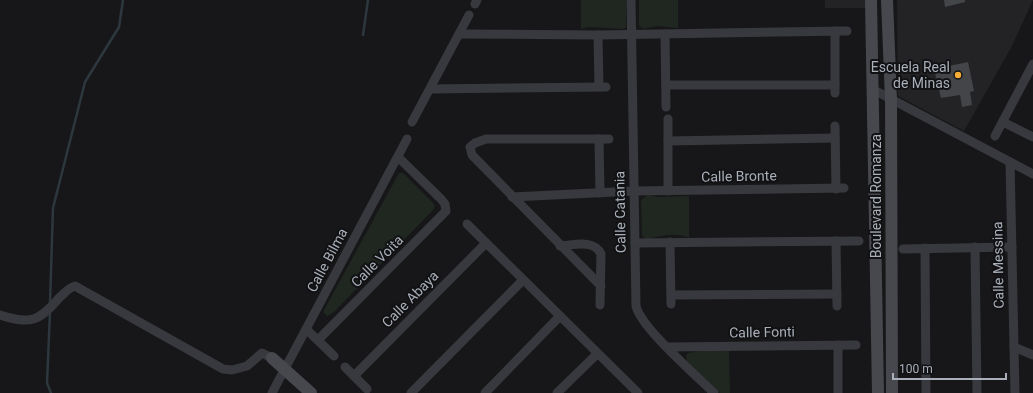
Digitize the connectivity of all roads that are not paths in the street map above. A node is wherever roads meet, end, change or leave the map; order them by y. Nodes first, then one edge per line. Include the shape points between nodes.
1 (632, 0) edge
2 (871, 0) edge
3 (887, 0) edge
4 (469, 15) dead end
5 (835, 31) junction
6 (847, 31) dead end
7 (460, 34) junction
8 (598, 34) junction
9 (632, 34) junction
10 (665, 34) junction
11 (1033, 64) edge
12 (666, 85) junction
13 (430, 89) junction
14 (874, 90) junction
15 (891, 100) junction
16 (666, 107) dead end
17 (668, 119) dead end
18 (412, 122) dead end
19 (1003, 122) junction
20 (835, 126) dead end
21 (996, 136) dead end
22 (1033, 136) edge
23 (835, 138) junction
24 (599, 139) junction
25 (610, 139) dead end
26 (407, 140) dead end
27 (668, 141) junction
28 (398, 157) junction
29 (1010, 162) junction
30 (1033, 174) edge
31 (634, 191) junction
32 (668, 191) junction
33 (600, 193) junction
34 (512, 197) junction
35 (467, 224) dead end
36 (858, 241) dead end
37 (670, 242) junction
38 (836, 242) junction
39 (486, 243) junction
40 (635, 243) junction
41 (560, 246) junction
42 (1012, 247) junction
43 (925, 248) junction
44 (975, 248) junction
45 (903, 249) dead end
46 (523, 280) junction
47 (601, 286) junction
48 (837, 294) junction
49 (600, 305) dead end
50 (837, 306) dead end
51 (0, 315) edge
52 (560, 316) junction
53 (306, 329) junction
54 (318, 340) junction
55 (838, 344) junction
56 (856, 345) dead end
57 (667, 347) junction
58 (1014, 347) junction
59 (597, 354) junction
60 (1033, 355) edge
61 (334, 356) dead end
62 (272, 358) joint
63 (284, 367) junction
64 (345, 367) dead end
65 (354, 376) junction
66 (366, 389) dead end
67 (636, 392) edge
68 (272, 393) edge
69 (311, 393) edge
70 (411, 393) edge
71 (485, 393) edge
72 (557, 393) edge
73 (714, 393) edge
74 (838, 393) edge
75 (878, 393) edge
76 (892, 393) edge
77 (926, 393) edge
78 (977, 393) edge
79 (1015, 393) edge

1 - 9 street, Calle Catania
2 - 14 main road, Boulevard Romanza
3 - 15 main road, Boulevard Romanza
4 - 7 street
5 - 6 street
5 - 10 street
5 - 12 street via 835,89
7 - 8 street
7 - 13 street
8 - 9 street
8 - 13 street via 602,87
9 - 10 street
9 - 31 street, Calle Catania
10 - 12 street
11 - 19 street
12 - 16 street
13 - 18 street
14 - 15 street
14 - 75 main road, Boulevard Romanza
15 - 29 street
15 - 76 main road, Boulevard Romanza
17 - 27 street
19 - 21 street
19 - 22 street
20 - 23 street
23 - 27 street
23 - 32 street, Calle Bronte via 840,188
24 - 25 street
24 - 33 street
24 - 34 street via 486,139 475,142 470,147 472,156
26 - 28 street, Calle Bilma
27 - 32 street
28 - 53 street, Calle Bilma
28 - 54 street, Calle Voita via 441,199 446,208 443,214
29 - 30 street
29 - 42 street, Calle Messina
31 - 32 street, Calle Bronte
31 - 33 street, Calle Bronte
31 - 40 street, Calle Catania
33 - 34 street, Calle Bronte
34 - 41 street
35 - 39 street
36 - 38 street
37 - 38 street
37 - 40 street
37 - 48 street via 671,300
38 - 48 street
39 - 46 street
39 - 65 street, Calle Abaya
40 - 57 street, Calle Catania via 638,314
41 - 47 street
41 - 47 street via 588,244 600,251
42 - 44 street
42 - 58 street, Calle Messina
43 - 44 street
43 - 45 street
43 - 77 street
44 - 78 street
46 - 52 street
46 - 70 street
47 - 49 street
48 - 50 street
51 - 62 street via 27,320 42,317 68,289 75,286 223,369 232,370 247,366 262,353
52 - 59 street
52 - 71 street
53 - 54 street
53 - 63 street, Calle Bilma
54 - 61 street
55 - 56 street, Calle Fonti
55 - 57 street, Calle Fonti
55 - 74 street
57 - 73 street, Calle Catania
58 - 60 street
58 - 79 street, Calle Messina
59 - 67 street
59 - 72 street
62 - 63 main road
63 - 68 street, Calle Bilma
63 - 69 main road
64 - 65 street
65 - 66 street

